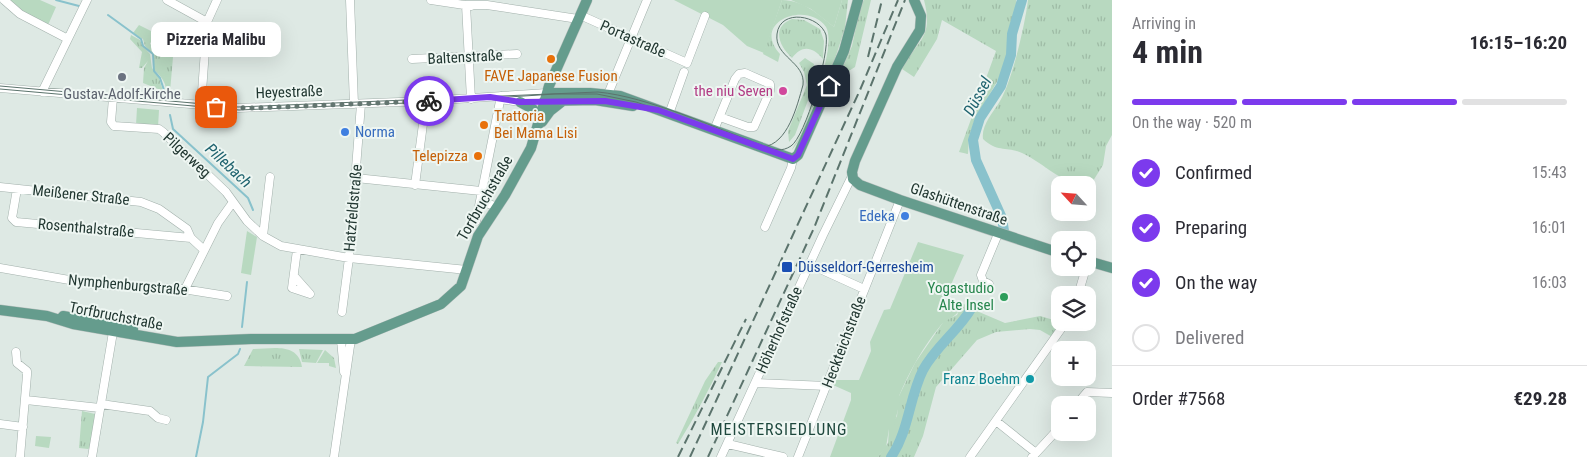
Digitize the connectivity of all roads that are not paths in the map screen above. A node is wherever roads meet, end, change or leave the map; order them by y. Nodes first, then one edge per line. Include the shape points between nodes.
1 (4, 0) edge
2 (87, 0) edge
3 (167, 0) edge
4 (217, 0) edge
5 (350, 0) edge
6 (430, 0) edge
7 (510, 0) edge
8 (587, 0) edge
9 (647, 0) edge
10 (852, 0) edge
11 (858, 0) edge
12 (914, 0) edge
13 (466, 5) junction
14 (506, 10) junction
15 (706, 16) dead end
16 (578, 20) junction
17 (852, 20) junction
18 (207, 22) junction
19 (631, 38) junction
20 (68, 39) junction
21 (517, 54) dead end
22 (469, 56) junction
23 (412, 59) dead end
24 (684, 72) dead end
25 (0, 88) edge
26 (42, 92) junction
27 (608, 94) junction
28 (545, 97) junction
29 (113, 98) junction
30 (471, 98) junction
31 (501, 98) junction
32 (564, 100) junction
33 (426, 101) junction
34 (520, 102) junction
35 (357, 104) junction
36 (201, 106) junction
37 (658, 110) junction
38 (669, 114) junction
39 (720, 116) junction
40 (539, 125) junction
41 (714, 130) junction
42 (794, 159) junction
43 (852, 176) junction
44 (270, 177) dead end
45 (356, 178) junction
46 (415, 185) junction
47 (0, 187) edge
48 (17, 189) junction
49 (481, 191) junction
50 (900, 200) junction
51 (480, 201) junction
52 (232, 202) junction
53 (498, 207) junction
54 (476, 222) dead end
55 (765, 227) dead end
56 (998, 234) junction
57 (263, 236) junction
58 (191, 238) junction
59 (204, 250) junction
60 (297, 250) junction
61 (1051, 250) edge
62 (349, 258) junction
63 (809, 264) junction
64 (1096, 264) edge
65 (0, 268) edge
66 (1112, 268) edge
67 (466, 270) junction
68 (294, 276) dead end
69 (989, 284) dead end
70 (185, 289) junction
71 (864, 289) junction
72 (227, 296) dead end
73 (0, 308) edge
74 (342, 312) dead end
75 (48, 316) junction
76 (64, 316) junction
77 (1060, 331) edge
78 (113, 332) junction
79 (141, 332) junction
80 (346, 339) junction
81 (209, 340) junction
82 (16, 352) dead end
83 (756, 382) junction
84 (827, 386) junction
85 (1112, 393) edge
86 (1084, 396) edge
87 (26, 400) junction
88 (101, 407) junction
89 (166, 420) dead end
90 (996, 421) junction
91 (0, 424) edge
92 (23, 427) junction
93 (1051, 437) edge
94 (728, 444) junction
95 (338, 445) junction
96 (1034, 455) edge
97 (20, 457) edge
98 (92, 457) edge
99 (334, 457) edge
100 (338, 457) edge
101 (721, 457) edge
102 (783, 457) edge
103 (798, 457) edge
104 (970, 457) edge

1 - 20 street via 20,14
2 - 20 street
3 - 18 street
4 - 18 street
5 - 35 street, Hatzfeldstraße
6 - 13 street, Portastraße
7 - 14 street
8 - 16 main road, Torfbruchstraße
9 - 19 street
10 - 17 main road
11 - 17 main road
12 - 43 main road via 921,16 920,30 897,67 855,161
13 - 14 street, Portastraße
13 - 22 street
14 - 16 street, Portastraße
15 - 19 street, Portastraße via 687,63
16 - 19 street, Portastraße
16 - 28 main road, Torfbruchstraße
17 - 42 main road via 835,73
18 - 36 street
19 - 27 street
20 - 26 street
21 - 22 street, Baltenstraße
22 - 23 street, Baltenstraße
22 - 30 street
24 - 38 street
25 - 26 street, Heyestraße
26 - 29 street, Heyestraße
27 - 28 main road, Heyestraße
27 - 37 main road, Heyestraße
28 - 31 street, Heyestraße
28 - 32 main road, Heyestraße
28 - 34 street, Heyestraße
28 - 40 main road, Torfbruchstraße
29 - 36 street, Heyestraße
29 - 52 street, Pilgerweg via 111,122 114,126 159,129 226,192
30 - 31 street, Heyestraße
30 - 33 street, Heyestraße
31 - 34 street, Heyestraße
31 - 49 street
32 - 37 main road, Heyestraße via 605,101
32 - 40 main road
33 - 35 street, Heyestraße
33 - 46 street
34 - 40 main road via 533,109
35 - 36 street, Heyestraße
35 - 45 street, Hatzfeldstraße
37 - 38 main road, Heyestraße
38 - 41 main road, Heyestraße
39 - 39 street via 738,74 744,73 770,84 754,127
39 - 41 street
40 - 53 main road, Torfbruchstraße via 524,163
41 - 42 main road, Heyestraße
42 - 55 street
43 - 50 main road, Glashüttenstraße via 860,185
43 - 63 street, Höherhofstraße
44 - 57 street
45 - 46 street
45 - 62 street, Hatzfeldstraße
46 - 49 street
47 - 48 street, Meißener Straße
48 - 58 street, Meißener Straße via 141,202 159,209 187,229
48 - 58 street, Rosenthalstraße via 12,218 16,222
49 - 51 street
50 - 56 main road, Glashüttenstraße
50 - 71 street, Heckteichstraße
51 - 53 street
51 - 54 street
52 - 57 street, Pilgerweg
52 - 59 street
53 - 67 main road, Torfbruchstraße via 474,244
56 - 61 main road, Glashüttenstraße
56 - 69 street via 981,274 983,281
57 - 60 street, Pilgerweg
58 - 59 street, Meißener Straße
59 - 70 street
60 - 62 street, Pilgerweg
60 - 68 street
62 - 67 street, Pilgerweg
62 - 74 street, Hatzfeldstraße
63 - 71 street
63 - 83 street, Höherhofstraße
64 - 66 main road
65 - 70 street, Nymphenburgstraße via 106,286
67 - 80 main road, Torfbruchstraße via 459,289 441,304 372,333
70 - 72 street, Nymphenburgstraße
71 - 84 street, Heckteichstraße
73 - 75 main road, Torfbruchstraße
75 - 76 main road, Torfbruchstraße
75 - 78 main road, Torfbruchstraße
76 - 78 main road
76 - 79 main road, Torfbruchstraße
77 - 90 street
78 - 79 main road via 119,329
78 - 81 main road, Torfbruchstraße via 177,342
78 - 88 street
79 - 81 main road, Torfbruchstraße
80 - 81 main road, Torfbruchstraße
80 - 95 street
82 - 87 street via 18,363 27,371
83 - 84 street
83 - 94 street, Höherhofstraße
84 - 103 street, Heckteichstraße
85 - 86 street via 1087,392
87 - 88 street
87 - 92 street
88 - 89 street via 150,412
88 - 98 street
90 - 96 street
90 - 104 street
91 - 92 street
92 - 97 street
93 - 96 street
94 - 101 street, Höherhofstraße
94 - 102 street
95 - 99 street
95 - 100 street

